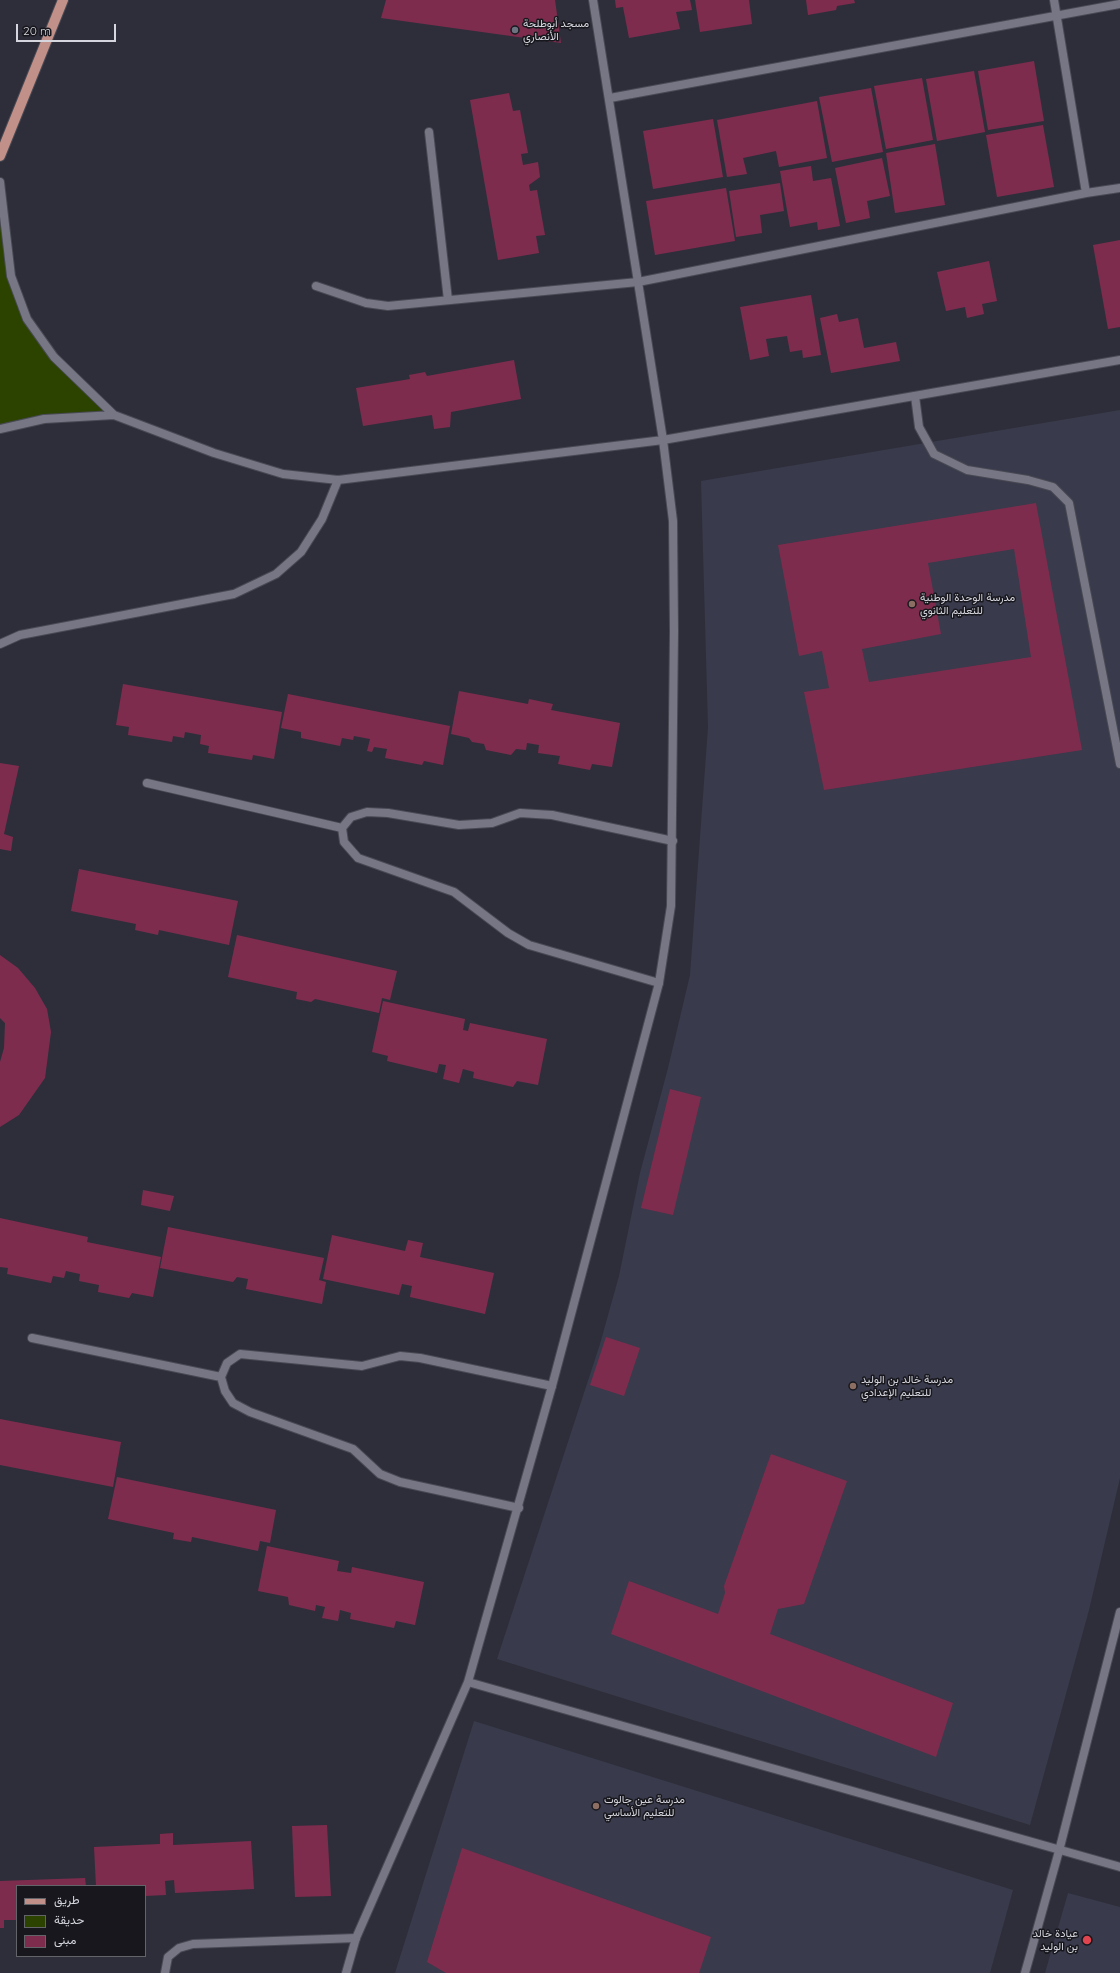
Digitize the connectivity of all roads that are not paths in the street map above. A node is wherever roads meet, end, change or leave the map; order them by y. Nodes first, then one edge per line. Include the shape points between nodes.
1 (63, 0) edge
2 (593, 0) edge
3 (1054, 0) edge
4 (1120, 4) edge
5 (1057, 15) junction
6 (610, 98) junction
7 (429, 132) dead end
8 (0, 156) edge
9 (0, 182) edge
10 (1120, 188) edge
11 (1086, 193) junction
12 (638, 282) junction
13 (316, 286) dead end
14 (448, 300) junction
15 (1120, 360) edge
16 (915, 396) junction
17 (114, 415) junction
18 (0, 429) edge
19 (663, 440) junction
20 (338, 480) junction
21 (0, 644) edge
22 (1120, 764) edge
23 (147, 783) dead end
24 (342, 828) junction
25 (673, 842) junction
26 (659, 983) junction
27 (32, 1338) dead end
28 (221, 1377) junction
29 (552, 1386) junction
30 (519, 1508) junction
31 (1120, 1612) edge
32 (468, 1682) junction
33 (1059, 1851) junction
34 (1120, 1867) edge
35 (356, 1938) junction
36 (165, 1973) edge
37 (346, 1973) edge
38 (1026, 1973) edge

1 - 8 main road
2 - 6 street
3 - 5 street
4 - 5 street
5 - 6 street
5 - 11 street
6 - 12 street
7 - 14 street
9 - 17 street via 11,276 27,319 54,357
10 - 11 street
11 - 12 street
12 - 14 street
12 - 19 street
13 - 14 street via 366,303 388,306
15 - 16 street
16 - 19 street
16 - 22 street via 919,427 934,454 967,470 1054,487 1069,503
17 - 18 street via 44,420
17 - 20 street via 214,454 276,472
19 - 20 street
19 - 25 street via 673,521
20 - 21 street via 322,519 301,552 276,574 234,594 20,635
23 - 24 street
24 - 25 street via 351,817 367,812 458,825 492,823 520,813 552,815
24 - 26 street via 344,842 358,858 454,892 508,933 529,945
25 - 26 street via 671,906
26 - 29 street
27 - 28 street
28 - 29 street via 227,1363 240,1354 362,1366 400,1356
28 - 30 street via 225,1392 233,1403 250,1412 353,1449 380,1474 400,1482
29 - 30 street
30 - 32 street
31 - 33 street
32 - 33 street
32 - 35 street
33 - 34 street
33 - 38 street
35 - 36 street via 193,1944 179,1948 168,1957
35 - 37 street

